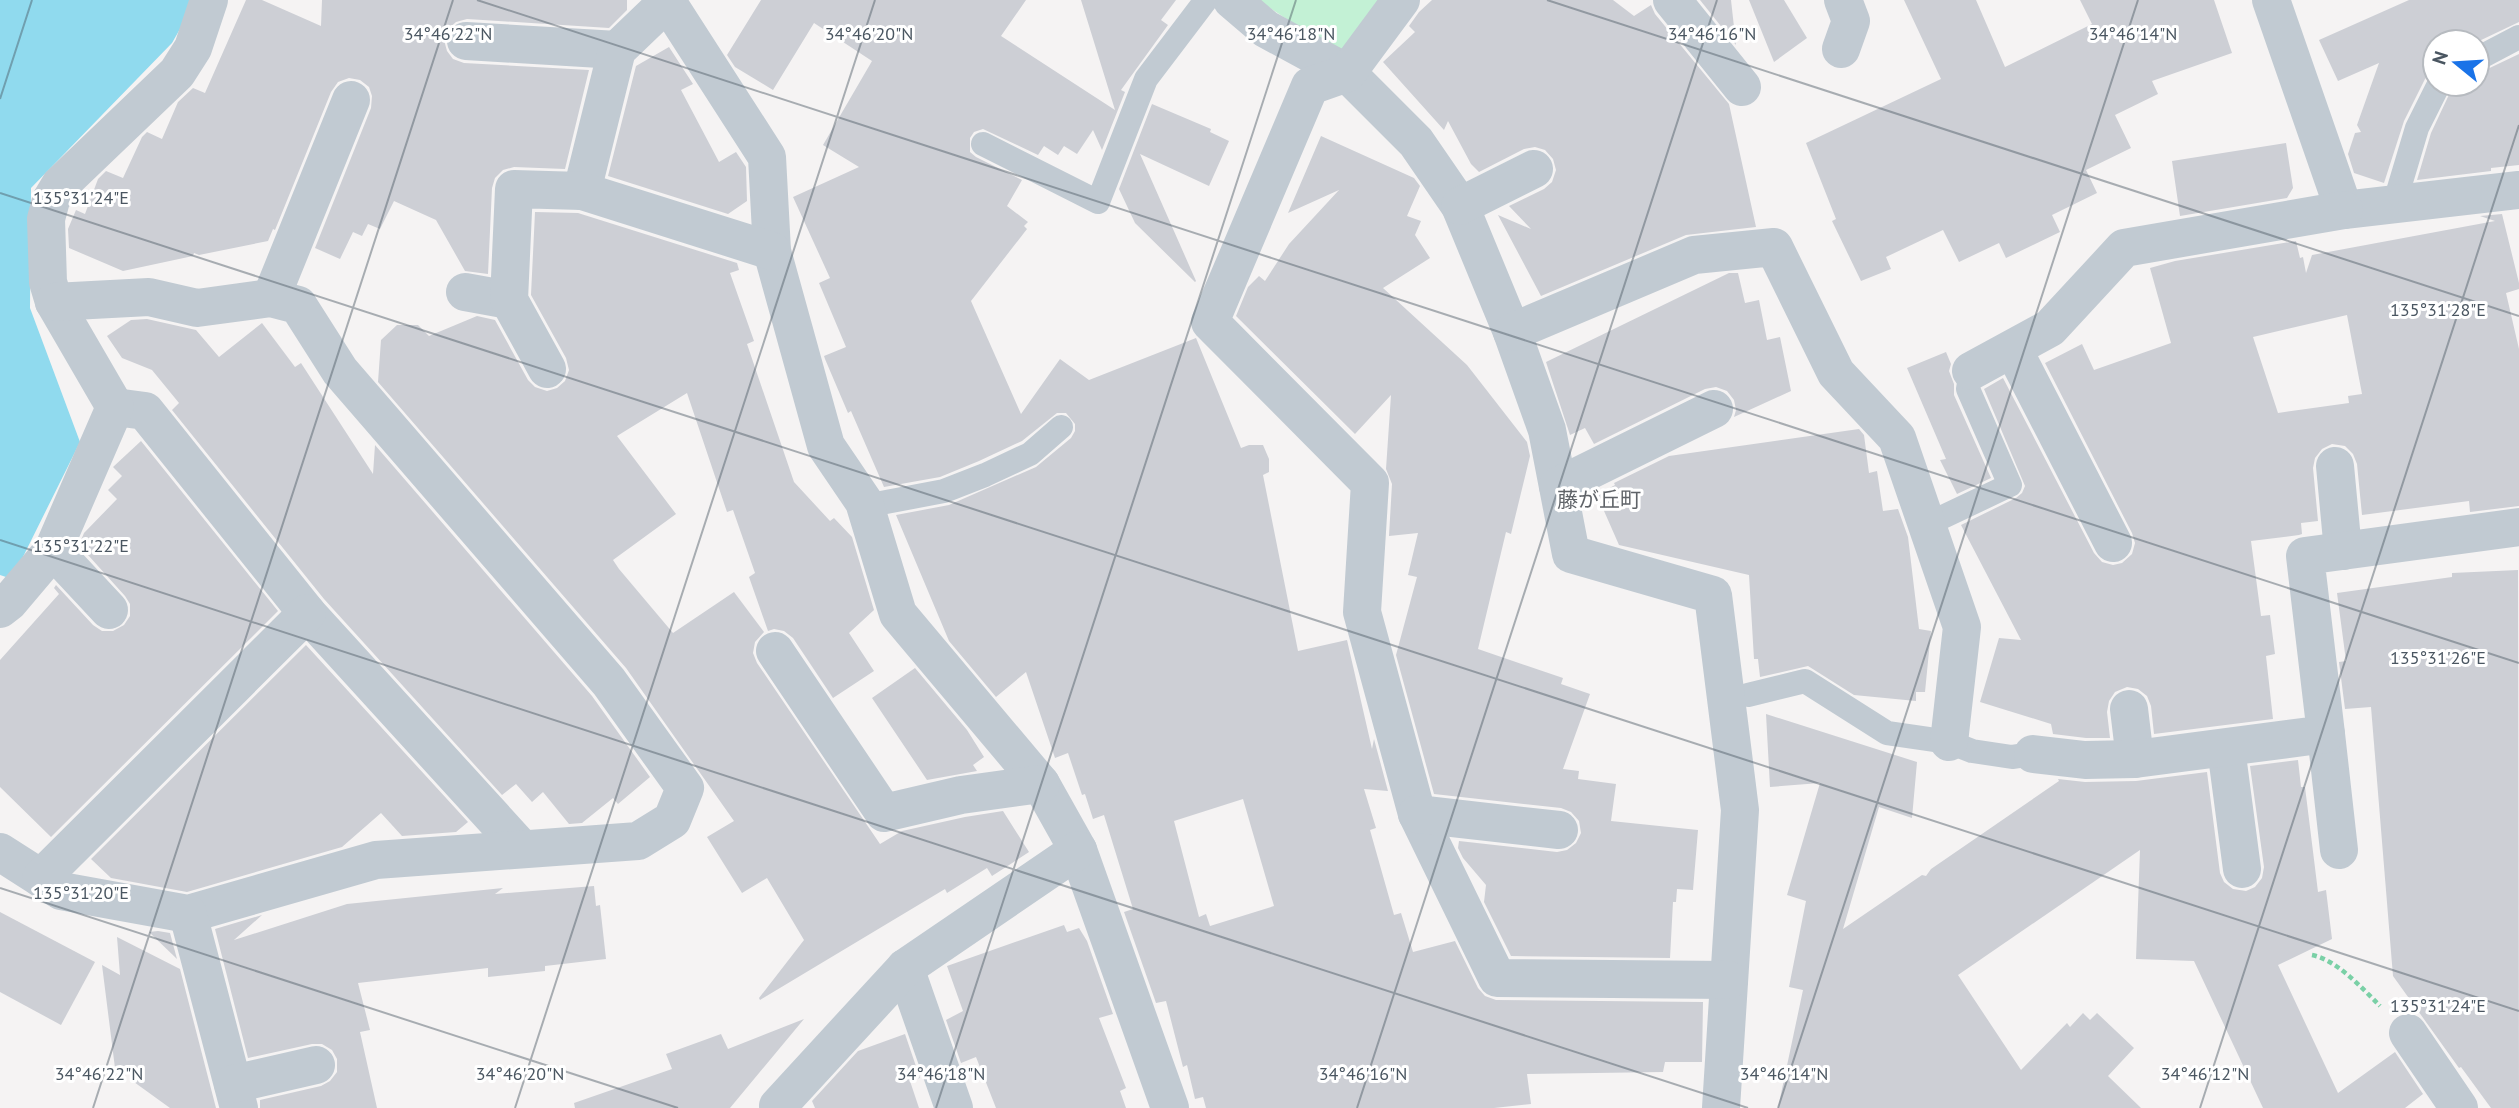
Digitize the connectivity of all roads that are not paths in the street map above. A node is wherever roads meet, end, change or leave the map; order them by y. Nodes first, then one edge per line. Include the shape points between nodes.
1 (209, 0) edge
2 (1206, 0) edge
3 (1232, 0) edge
4 (1401, 0) edge
5 (1672, 0) edge
6 (1843, 0) edge
7 (2271, 0) edge
8 (666, 1) edge
9 (2519, 37) edge
10 (466, 41) dead end
11 (1841, 49) dead end
12 (617, 50) junction
13 (2491, 51) edge
14 (1347, 73) junction
15 (1742, 87) dead end
16 (2432, 98) edge
17 (351, 100) dead end
18 (983, 144) dead end
19 (1534, 169) dead end
20 (2519, 190) edge
21 (582, 191) junction
22 (2394, 205) junction
23 (1460, 206) junction
24 (2344, 210) junction
25 (772, 251) junction
26 (465, 292) dead end
27 (271, 298) junction
28 (509, 300) junction
29 (54, 302) junction
30 (1512, 332) junction
31 (2013, 349) junction
32 (547, 369) dead end
33 (1971, 372) joint
34 (115, 407) junction
35 (1714, 409) dead end
36 (1061, 428) dead end
37 (2335, 466) dead end
38 (1559, 486) junction
39 (865, 506) junction
40 (1928, 524) junction
41 (2519, 527) edge
42 (2113, 543) dead end
43 (53, 550) junction
44 (2343, 551) junction
45 (0, 609) edge
46 (108, 610) dead end
47 (307, 613) junction
48 (775, 651) dead end
49 (1748, 695) dead end
50 (2129, 709) dead end
51 (2326, 734) junction
52 (1950, 742) junction
53 (2226, 748) junction
54 (2033, 754) joint
55 (2135, 759) junction
56 (1041, 784) junction
57 (1417, 814) junction
58 (1559, 830) dead end
59 (522, 849) junction
60 (1079, 850) junction
61 (2339, 850) dead end
62 (0, 852) edge
63 (2242, 869) dead end
64 (41, 878) junction
65 (188, 914) junction
66 (905, 968) junction
67 (1730, 980) junction
68 (2408, 1033) dead end
69 (316, 1065) dead end
70 (236, 1096) edge
71 (779, 1108) edge
72 (954, 1108) edge
73 (1170, 1108) edge
74 (1721, 1108) edge
75 (2459, 1108) edge

1 - 29 street via 193,48 177,73 60,185 51,200 46,219 48,282
2 - 18 lane via 1146,79 1098,202
3 - 14 street via 1266,29
4 - 14 street
5 - 15 street
6 - 11 street via 1851,21
7 - 24 street
8 - 12 street
8 - 25 street via 767,157
9 - 13 lane
10 - 12 street
12 - 21 street
14 - 23 street via 1416,142
14 - 57 street via 1310,86 1210,322 1370,483 1362,612
16 - 22 lane via 2417,128
17 - 27 street
19 - 23 street
20 - 22 street
21 - 25 street
21 - 28 street via 514,190
22 - 24 street
23 - 30 street
24 - 31 street via 2124,248 2050,328
25 - 39 street via 826,446
26 - 28 street
27 - 29 street via 197,308 149,298
27 - 59 street via 298,305 340,371 609,682 685,788 672,820 638,841
28 - 32 street
29 - 34 street
30 - 38 street via 1547,430
30 - 40 street via 1694,255 1774,247 1836,373 1897,438
31 - 33 street
31 - 42 street
33 - 40 lane via 1968,389 2010,485
34 - 43 street
34 - 47 street via 145,411
35 - 38 street
36 - 39 lane via 1030,454 985,475 944,491
37 - 44 street
38 - 67 street via 1571,554 1713,595 1740,810
39 - 56 street via 898,614
40 - 52 street via 1962,627
41 - 44 street
43 - 45 street
43 - 46 street
44 - 51 street via 2305,556
47 - 59 street
47 - 64 street
48 - 56 street via 884,813 961,795
49 - 52 lane via 1805,681 1887,733
50 - 55 street
51 - 53 street
51 - 61 street
52 - 54 lane via 1972,751 2012,757
53 - 55 street
53 - 63 street
54 - 55 street
56 - 60 street
57 - 58 street
57 - 67 street via 1497,978
59 - 65 street via 376,860
60 - 66 street
60 - 73 street
62 - 64 street
64 - 65 street via 61,891
65 - 70 street
66 - 71 street
66 - 72 street
67 - 74 street
68 - 75 street
69 - 70 street

